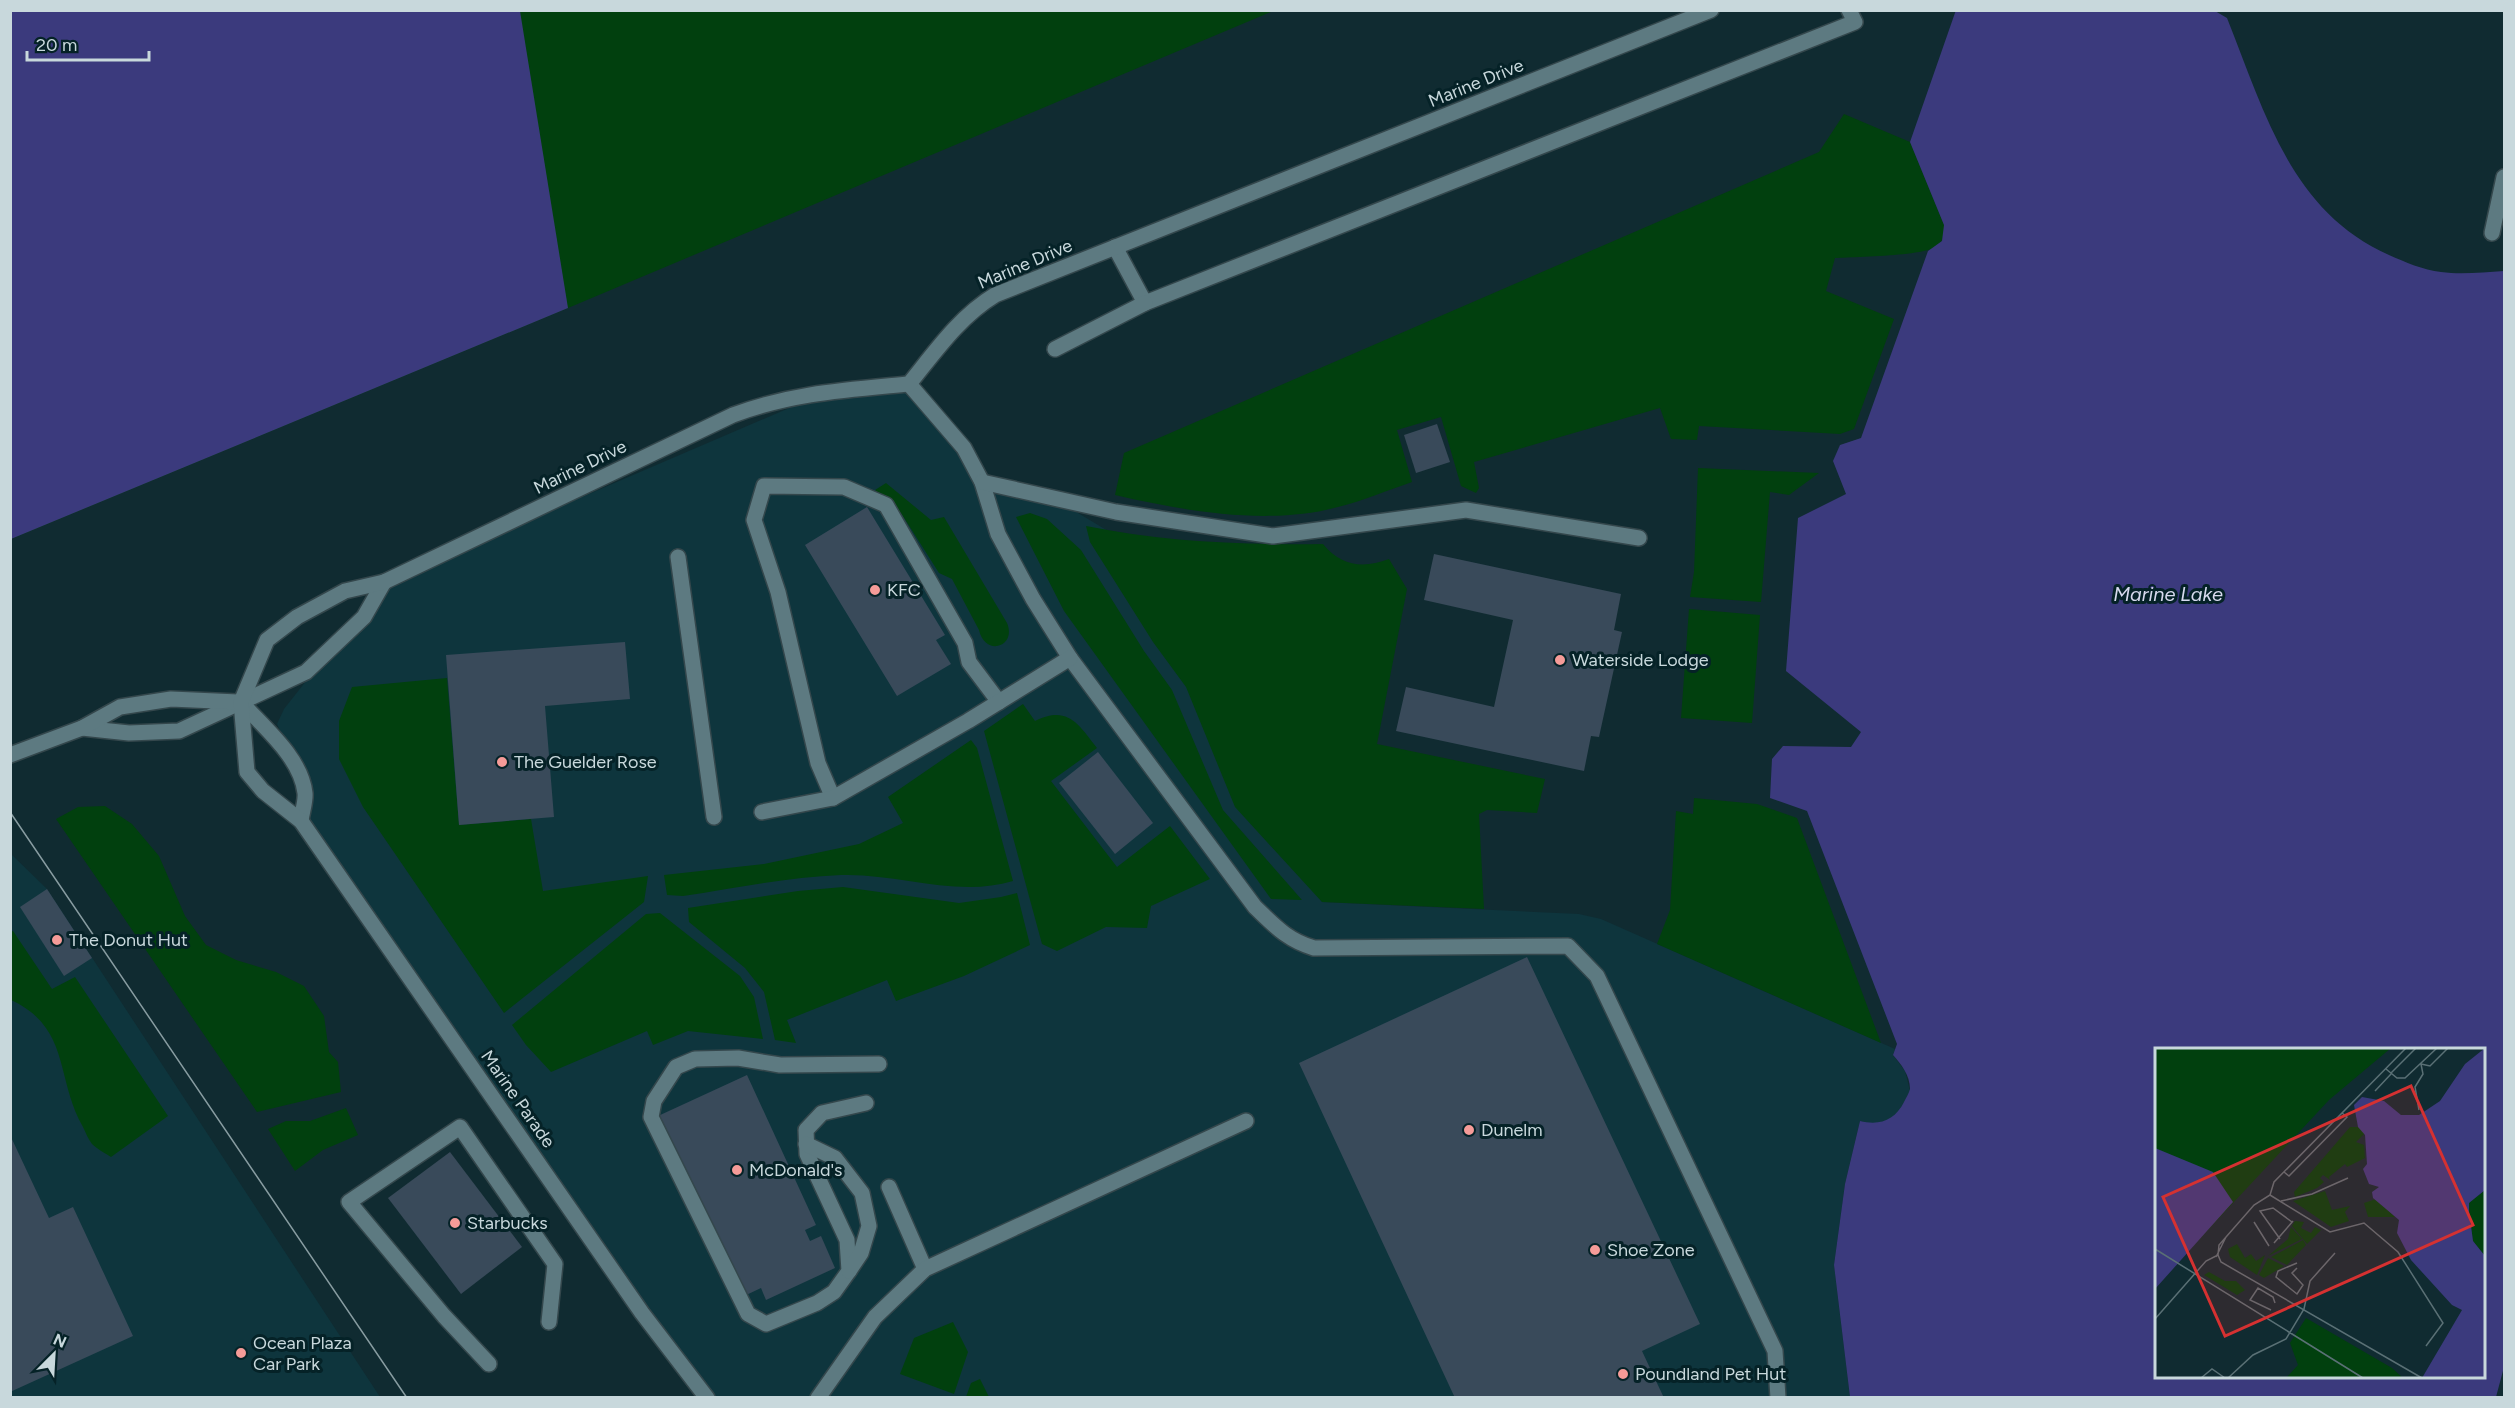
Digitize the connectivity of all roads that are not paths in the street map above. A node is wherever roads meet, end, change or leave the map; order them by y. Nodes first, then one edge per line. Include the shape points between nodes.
1 (1711, 10) edge
2 (1849, 10) edge
3 (2505, 177) edge
4 (2492, 233) dead end
5 (1115, 247) junction
6 (1145, 303) junction
7 (1054, 349) dead end
8 (909, 384) junction
9 (982, 482) junction
10 (1639, 538) dead end
11 (678, 557) dead end
12 (384, 582) junction
13 (1070, 658) junction
14 (241, 702) junction
15 (999, 702) junction
16 (82, 728) junction
17 (10, 755) edge
18 (832, 798) junction
19 (762, 812) dead end
20 (714, 817) dead end
21 (301, 821) junction
22 (879, 1064) dead end
23 (866, 1103) dead end
24 (1246, 1121) dead end
25 (806, 1144) junction
26 (890, 1187) dead end
27 (925, 1269) junction
28 (849, 1271) junction
29 (549, 1322) dead end
30 (489, 1364) dead end
31 (707, 1398) edge
32 (818, 1398) edge
33 (1778, 1398) edge

1 - 5 street, Marine Drive
2 - 6 street via 1855,22
3 - 4 street
5 - 6 street
5 - 8 street, Marine Drive via 976,306
6 - 7 street
8 - 9 street via 964,447
8 - 12 street, Marine Drive via 797,395 743,411
9 - 10 street via 1116,512 1273,536 1466,510
9 - 13 street via 998,534
11 - 20 street
12 - 14 street via 364,617 306,672
12 - 14 street, Marine Drive via 345,591 297,617 267,640
13 - 15 street
13 - 33 street via 1256,907 1296,942 1314,948 1568,946 1596,976 1775,1351
14 - 16 street via 171,699 120,707
14 - 16 street via 179,731 129,733
14 - 21 street via 298,770 305,793
14 - 21 street, Marine Parade via 247,772 263,791
15 - 18 street
15 - 18 street via 969,662 964,643 886,505 844,487 764,486 754,520 778,592 818,763
16 - 17 street
18 - 19 street
21 - 31 street, Marine Parade via 642,1313
22 - 28 street via 780,1065 738,1058 695,1059 676,1067 652,1109 651,1117 748,1314 766,1324 816,1303 834,1292
23 - 25 street via 822,1113 806,1130
24 - 27 street
25 - 28 street via 807,1154 848,1239
25 - 28 street via 835,1158 862,1192 869,1226 861,1253
26 - 27 street
27 - 32 street via 876,1317
29 - 30 street via 555,1264 460,1127 349,1202

